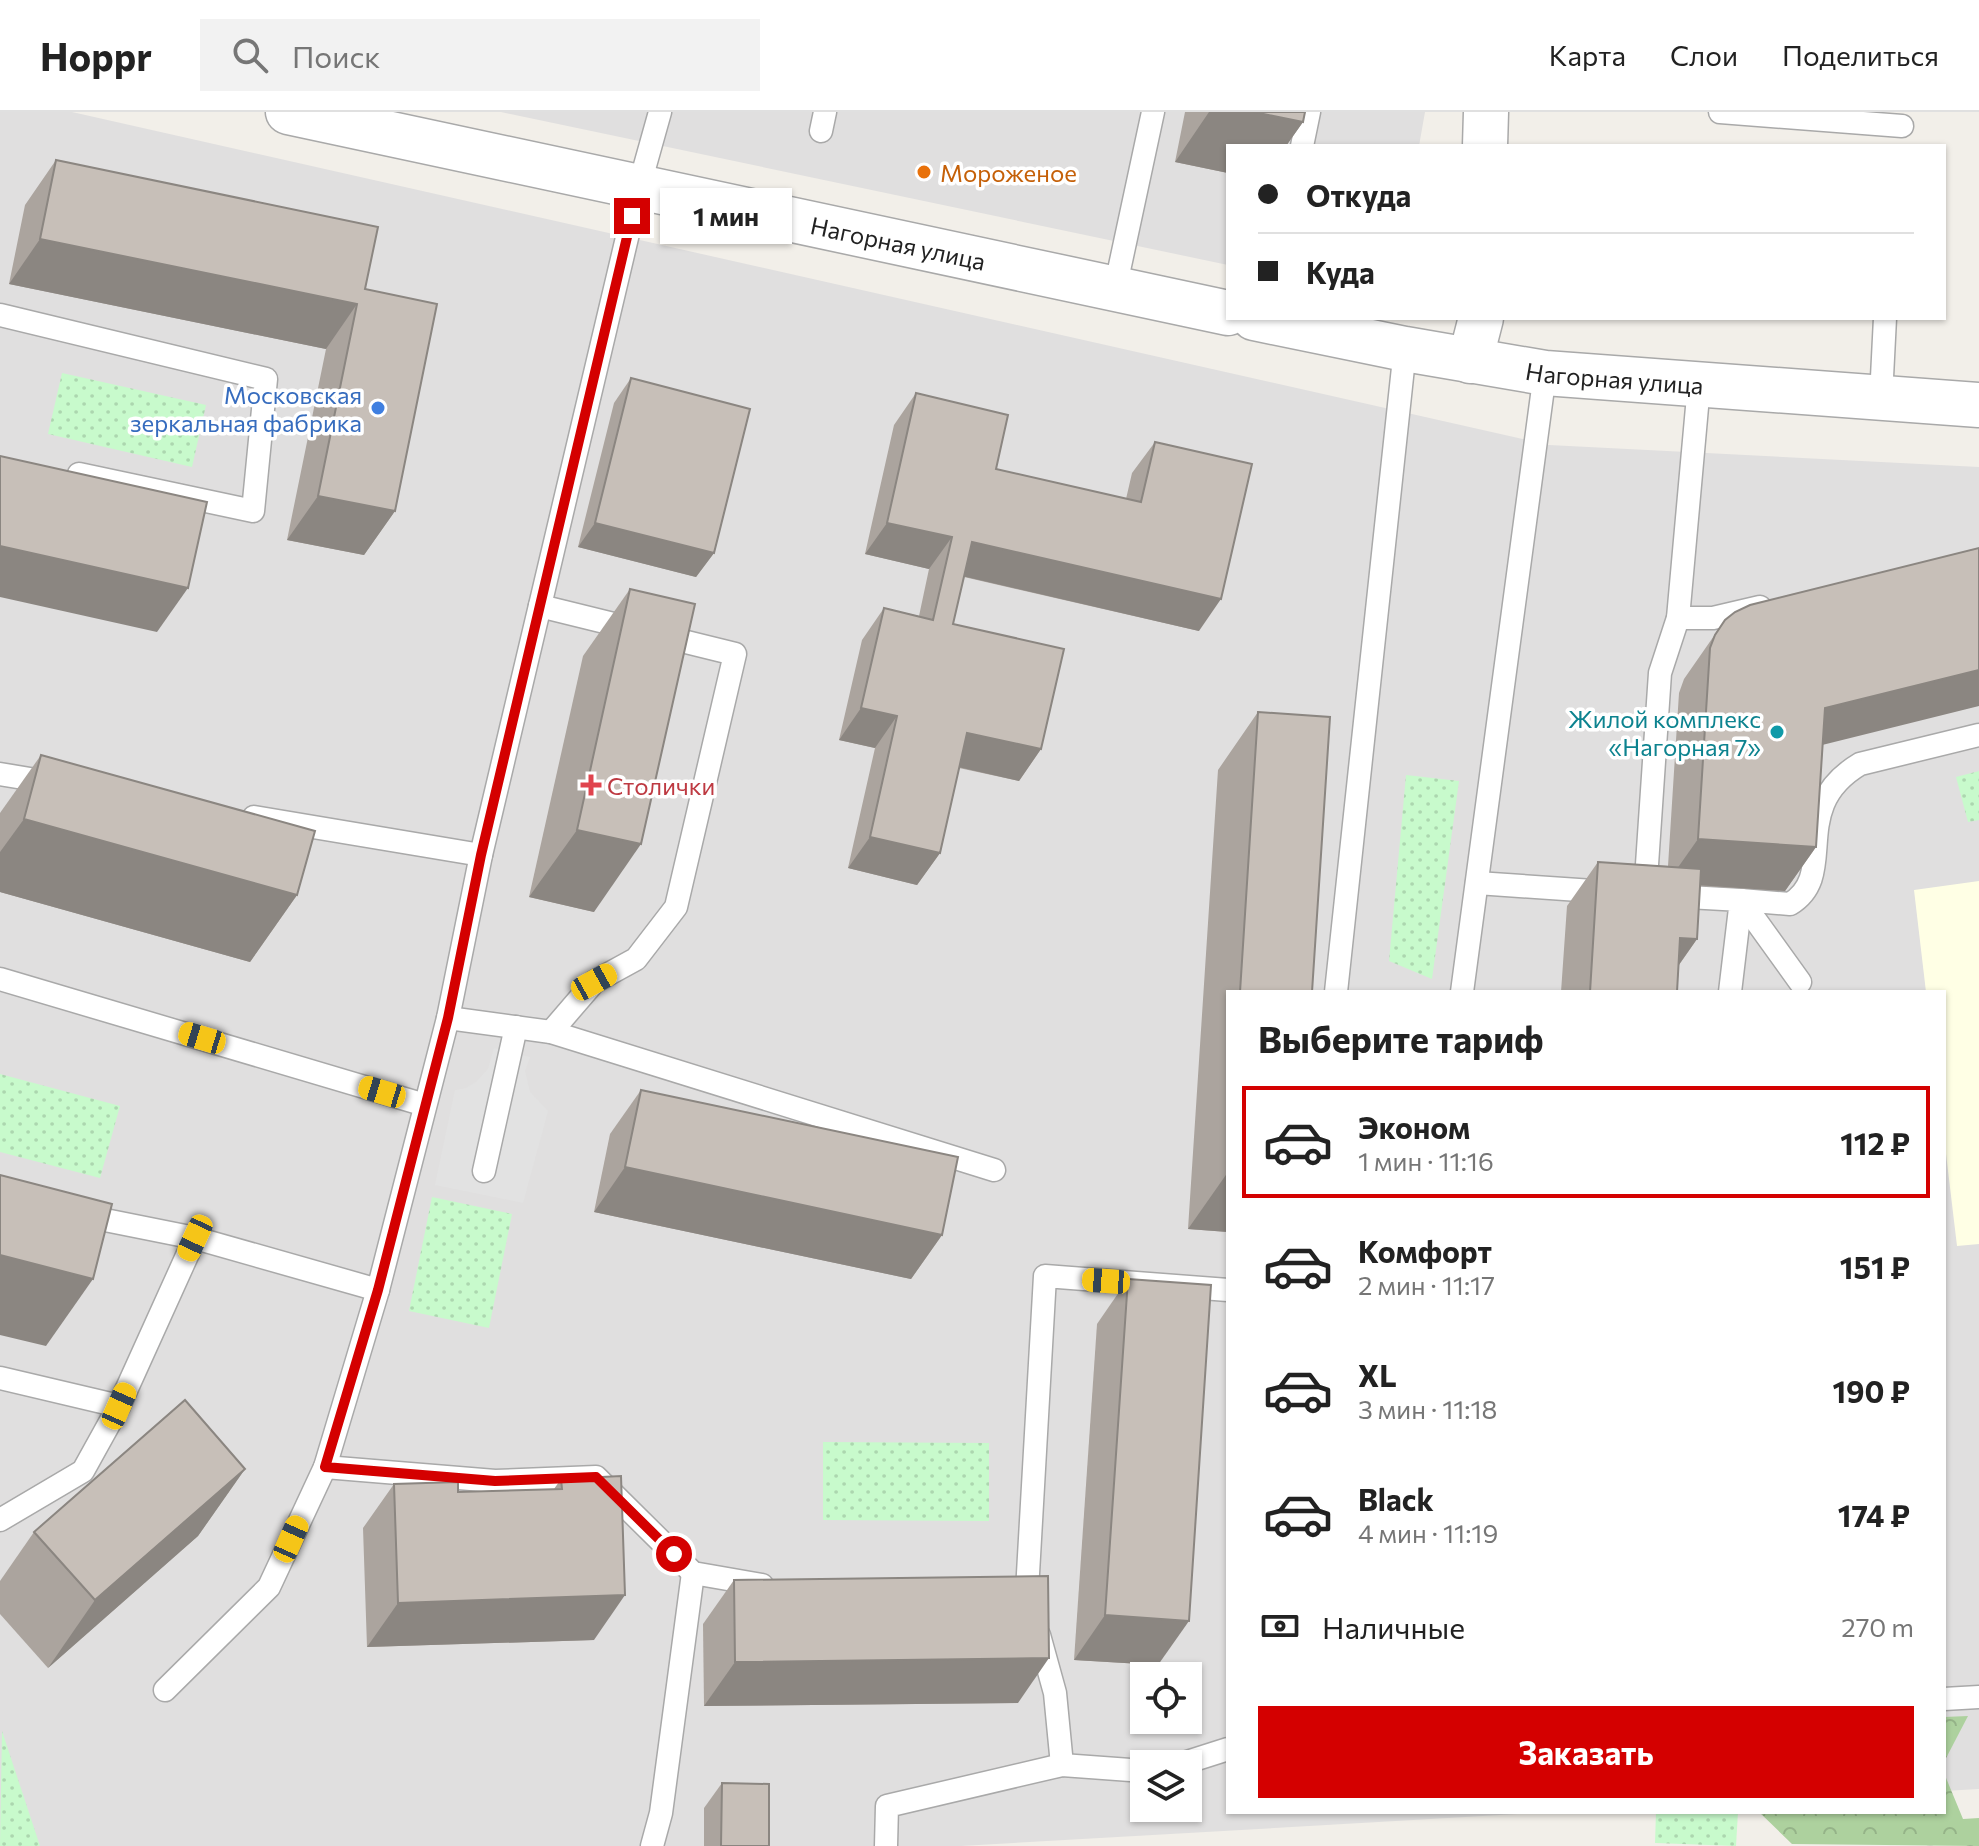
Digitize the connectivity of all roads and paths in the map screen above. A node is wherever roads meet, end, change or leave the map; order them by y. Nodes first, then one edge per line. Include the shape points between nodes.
1 (288, 112) edge
2 (660, 112) edge
3 (1153, 112) edge
4 (1309, 112) edge
5 (1486, 112) edge
6 (1720, 112) edge
7 (1902, 128) edge
8 (1302, 144) edge
9 (1485, 144) edge
10 (639, 187) junction
11 (1115, 289) junction
12 (1226, 312) edge
13 (0, 315) edge
14 (1267, 320) edge
15 (1480, 320) edge
16 (1885, 320) edge
17 (1405, 349) junction
18 (1470, 361) junction
19 (1545, 373) junction
20 (1699, 385) junction
21 (1881, 397) junction
22 (1979, 405) edge
23 (59, 470) edge
24 (1780, 602) edge
25 (540, 606) junction
26 (1678, 618) junction
27 (1979, 735) edge
28 (0, 774) edge
29 (78, 787) edge
30 (233, 813) edge
31 (481, 855) junction
32 (1477, 883) junction
33 (1645, 894) junction
34 (1741, 900) junction
35 (0, 979) edge
36 (1800, 982) dead end
37 (1336, 990) edge
38 (1462, 990) edge
39 (1730, 990) edge
40 (448, 1018) junction
41 (516, 1027) junction
42 (551, 1032) junction
43 (425, 1105) junction
44 (994, 1170) dead end
45 (484, 1171) dead end
46 (56, 1210) edge
47 (195, 1238) junction
48 (378, 1290) junction
49 (1226, 1290) edge
50 (0, 1378) edge
51 (119, 1406) junction
52 (325, 1467) junction
53 (0, 1520) edge
54 (693, 1573) junction
55 (784, 1586) edge
56 (997, 1590) edge
57 (1031, 1606) junction
58 (165, 1690) dead end
59 (1979, 1697) edge
60 (1946, 1699) edge
61 (1226, 1750) edge
62 (1202, 1757) edge
63 (1062, 1765) junction
64 (1130, 1770) edge
65 (652, 1846) edge
66 (886, 1846) edge

1 - 10 street, Нагорная улица
2 - 10 lane
3 - 11 lane
4 - 8 lane
5 - 9 street
6 - 7 lane
10 - 11 street, Нагорная улица
10 - 25 lane
11 - 12 street, Нагорная улица
13 - 23 lane via 266,379 253,511
14 - 17 street, Нагорная улица
15 - 18 street
16 - 21 lane
17 - 18 street, Нагорная улица
17 - 37 lane
18 - 19 street, Нагорная улица
19 - 20 street, Нагорная улица
19 - 32 lane
20 - 21 street, Нагорная улица
20 - 26 lane
21 - 22 street, Нагорная улица
24 - 26 lane via 1713,618
25 - 31 lane
25 - 42 lane via 735,654 676,907 636,959 594,982
26 - 33 lane via 1660,673
27 - 34 lane via 1860,764 1848,772 1834,784 1820,810 1813,878 1801,897 1790,904
28 - 29 lane
30 - 31 lane
31 - 40 lane
32 - 33 lane
32 - 38 lane
33 - 34 lane
34 - 36 lane
34 - 39 lane
35 - 43 lane
40 - 41 lane
40 - 43 lane
41 - 42 lane
41 - 45 lane
42 - 44 lane
43 - 48 lane
46 - 47 lane
47 - 48 lane
47 - 51 lane
48 - 52 lane
49 - 57 lane via 1045,1276
50 - 51 lane
51 - 53 lane via 83,1471
52 - 54 lane via 495,1481 596,1477
52 - 58 lane via 269,1587
54 - 55 lane
54 - 65 lane
56 - 57 lane
57 - 63 lane via 1055,1693
59 - 60 lane
61 - 62 lane
63 - 64 lane
63 - 66 lane via 887,1806

